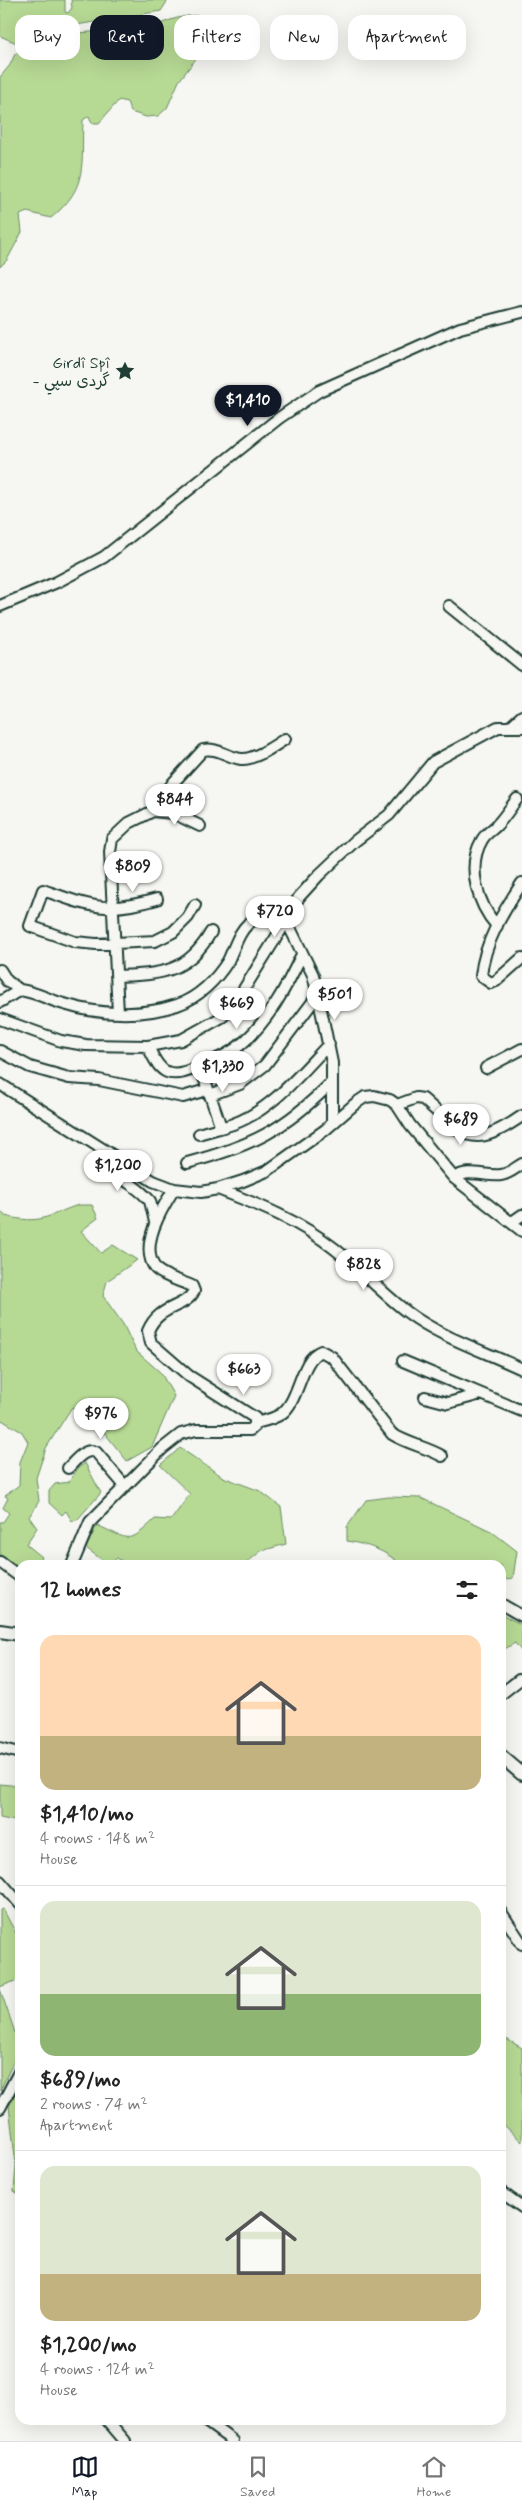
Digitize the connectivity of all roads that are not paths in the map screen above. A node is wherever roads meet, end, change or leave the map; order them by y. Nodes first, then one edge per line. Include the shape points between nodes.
1 (522, 312) edge
2 (0, 606) edge
3 (449, 606) dead end
4 (522, 665) edge
5 (522, 716) edge
6 (517, 726) edge
7 (285, 738) dead end
8 (517, 799) dead end
9 (153, 811) junction
10 (200, 826) dead end
11 (522, 883) edge
12 (157, 899) dead end
13 (196, 905) dead end
14 (113, 909) junction
15 (285, 924) junction
16 (497, 926) junction
17 (211, 932) dead end
18 (115, 943) junction
19 (302, 954) junction
20 (522, 958) edge
21 (0, 970) edge
22 (117, 976) junction
23 (20, 990) junction
24 (318, 995) junction
25 (1, 1000) edge
26 (118, 1013) junction
27 (0, 1019) edge
28 (329, 1044) junction
29 (148, 1046) junction
30 (522, 1049) edge
31 (0, 1051) edge
32 (200, 1066) junction
33 (486, 1068) dead end
34 (331, 1082) junction
35 (0, 1084) edge
36 (208, 1092) junction
37 (397, 1105) junction
38 (522, 1116) edge
39 (332, 1123) junction
40 (221, 1127) junction
41 (199, 1134) dead end
42 (108, 1152) junction
43 (187, 1163) dead end
44 (522, 1164) edge
45 (454, 1178) junction
46 (174, 1189) junction
47 (218, 1189) junction
48 (522, 1215) edge
49 (512, 1222) junction
50 (155, 1224) junction
51 (522, 1231) edge
52 (403, 1361) dead end
53 (522, 1369) edge
54 (481, 1394) junction
55 (425, 1397) dead end
56 (522, 1411) edge
57 (255, 1423) junction
58 (442, 1456) dead end
59 (68, 1468) dead end
60 (125, 1486) junction
61 (74, 1560) edge
62 (0, 1562) edge
63 (15, 1572) edge
64 (506, 1607) edge
65 (522, 1616) edge
66 (0, 1631) edge
67 (15, 1633) edge
68 (519, 1680) dead end
69 (506, 1690) edge
70 (0, 1748) edge
71 (15, 1752) edge
72 (506, 1760) edge
73 (522, 1774) edge
74 (0, 1881) edge
75 (15, 1898) edge
76 (506, 1920) edge
77 (522, 1944) edge
78 (15, 2080) edge
79 (0, 2108) edge
80 (506, 2196) edge
81 (522, 2207) edge
82 (111, 2425) edge
83 (211, 2425) edge
84 (125, 2441) edge
85 (233, 2441) edge

1 - 2 street via 460,328 319,391 279,418 104,557 57,582
3 - 4 street
5 - 6 street
6 - 15 street via 498,727 433,762 389,815 319,875 299,897
7 - 9 street via 242,759 210,749 203,750
8 - 16 street via 481,841 476,865 480,900
9 - 10 street via 173,813
9 - 14 street via 129,823 112,839
11 - 16 street
12 - 14 street
13 - 18 street via 173,932 155,941
14 - 18 street
14 - 18 street via 90,906 43,890 30,926 75,942
15 - 19 street
15 - 26 street via 260,919 249,923 219,974 189,1000 165,1008
15 - 29 street via 247,987 222,1017 181,1040
16 - 20 street via 481,976 491,983 496,981
17 - 22 street via 202,947 183,965 168,971
18 - 22 street
19 - 24 street via 313,975
19 - 32 street via 264,1019 250,1036 238,1047
21 - 23 street via 7,981
22 - 26 street
23 - 25 street
23 - 26 street via 79,1008
24 - 28 street
24 - 36 street via 265,1065 240,1084
27 - 29 street via 61,1041 86,1045
28 - 34 street
28 - 40 street via 266,1105 233,1124
29 - 32 street via 154,1061 164,1072 185,1073
30 - 33 street
31 - 36 street via 30,1067 69,1078 99,1080 183,1097
32 - 36 street
34 - 39 street
34 - 43 street via 280,1128 239,1148
35 - 42 street
36 - 40 street
37 - 38 street via 416,1098 423,1099 458,1130 478,1137 491,1134
37 - 39 street via 382,1097 365,1097
37 - 45 street
39 - 47 street via 267,1171
40 - 41 street
42 - 46 street via 135,1171
42 - 50 street via 111,1166 118,1176 150,1201
44 - 45 street via 499,1175 469,1172
45 - 49 street
46 - 47 street via 201,1192
46 - 50 street
47 - 53 street via 280,1214 309,1230 407,1312
48 - 49 street
49 - 51 street
50 - 57 street via 150,1248 156,1268 194,1290 191,1297 158,1314 148,1331 151,1342 189,1376 255,1418
52 - 54 street
54 - 55 street via 448,1403
54 - 56 street
57 - 58 street via 282,1414 311,1360 321,1351 332,1357 392,1434
57 - 60 street via 250,1430 196,1430 181,1434
59 - 60 street via 87,1450 92,1450
60 - 61 street via 90,1522
62 - 63 street
64 - 65 street
66 - 67 street
68 - 69 street
70 - 71 street
72 - 73 street
74 - 75 street
76 - 77 street
78 - 79 street
80 - 81 street
82 - 84 street
83 - 85 street

